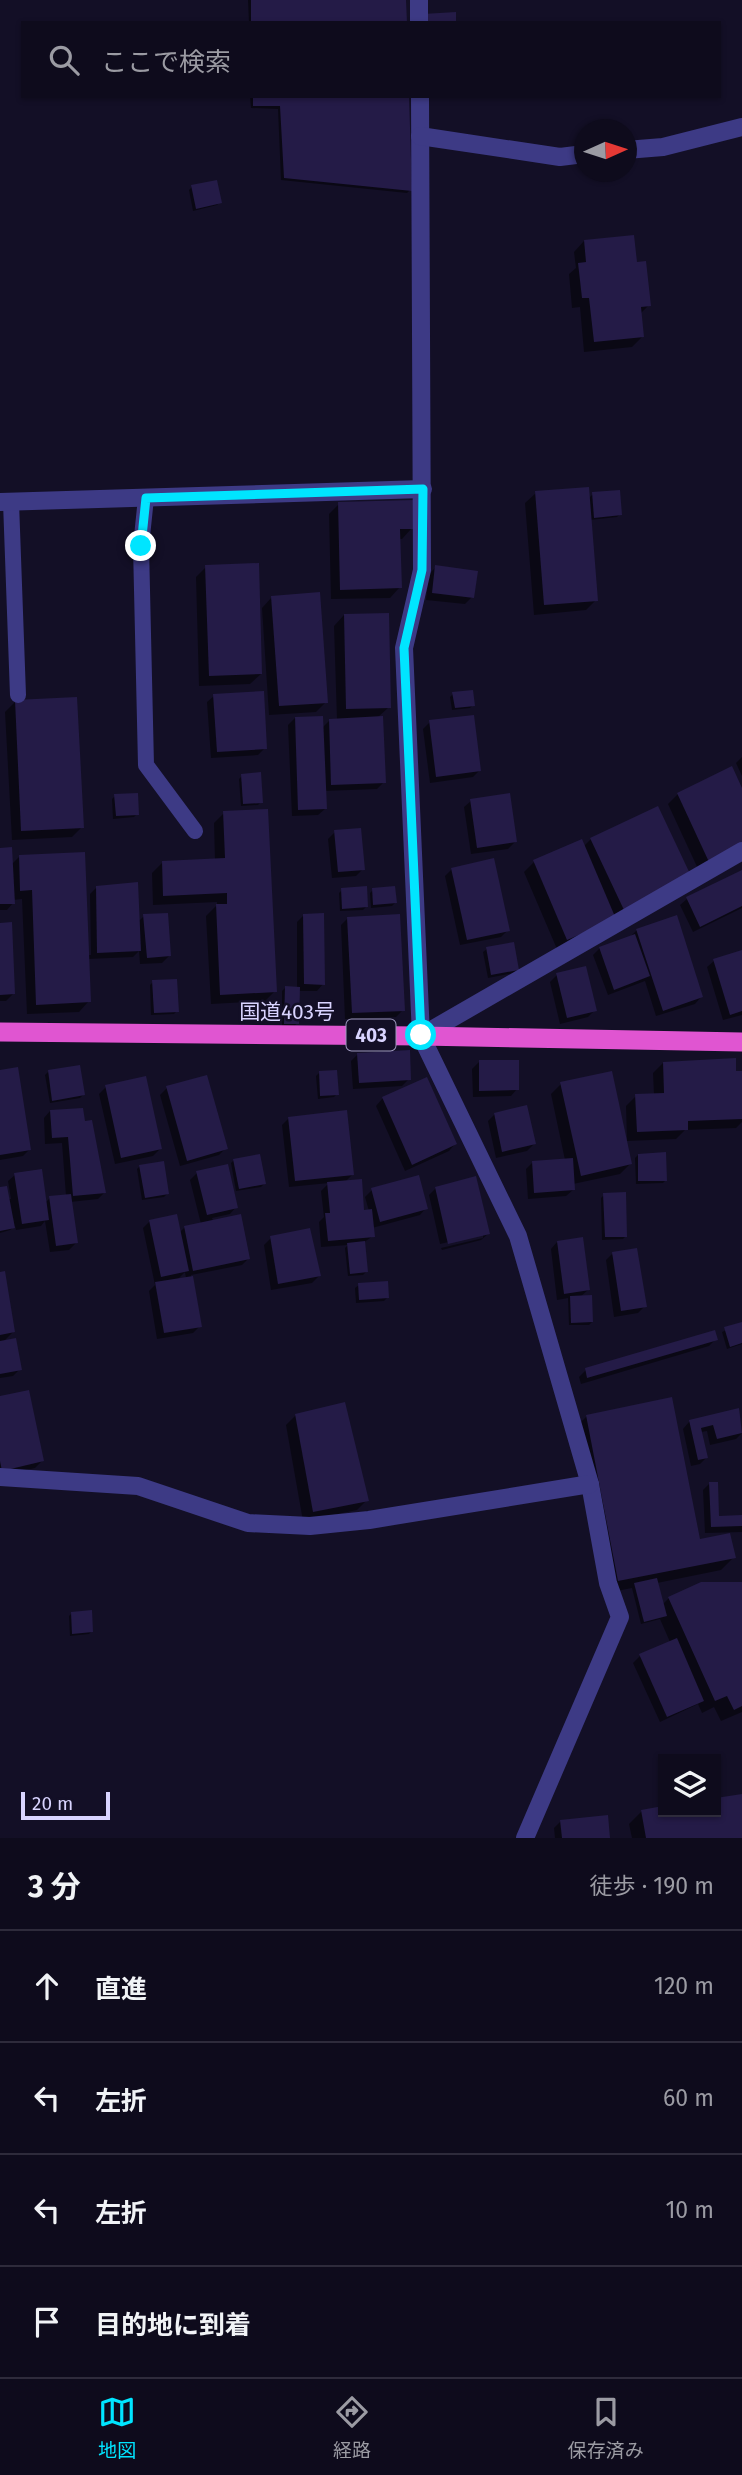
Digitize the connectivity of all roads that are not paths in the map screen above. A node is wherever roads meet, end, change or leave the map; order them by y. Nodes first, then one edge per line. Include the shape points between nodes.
1 (419, 0) edge
2 (419, 21) edge
3 (420, 98) edge
4 (742, 127) edge
5 (420, 136) junction
6 (637, 149) edge
7 (574, 155) edge
8 (423, 489) junction
9 (146, 498) junction
10 (6, 502) edge
11 (18, 695) dead end
12 (195, 831) dead end
13 (742, 851) edge
14 (0, 1032) edge
15 (421, 1035) junction
16 (742, 1042) edge
17 (0, 1477) edge
18 (590, 1484) junction
19 (525, 1838) edge

1 - 2 street
3 - 5 street
4 - 6 street
5 - 7 street
5 - 8 street
8 - 9 street
8 - 15 street via 422,570 404,648
9 - 10 street
9 - 12 lane via 141,546 146,765
10 - 11 lane
13 - 15 street
14 - 15 highway, 国道403号 / 403
15 - 16 highway, 国道403号 / 403
15 - 18 street via 518,1236
17 - 18 street via 138,1486 248,1523 310,1526
18 - 19 street via 608,1583 620,1617

